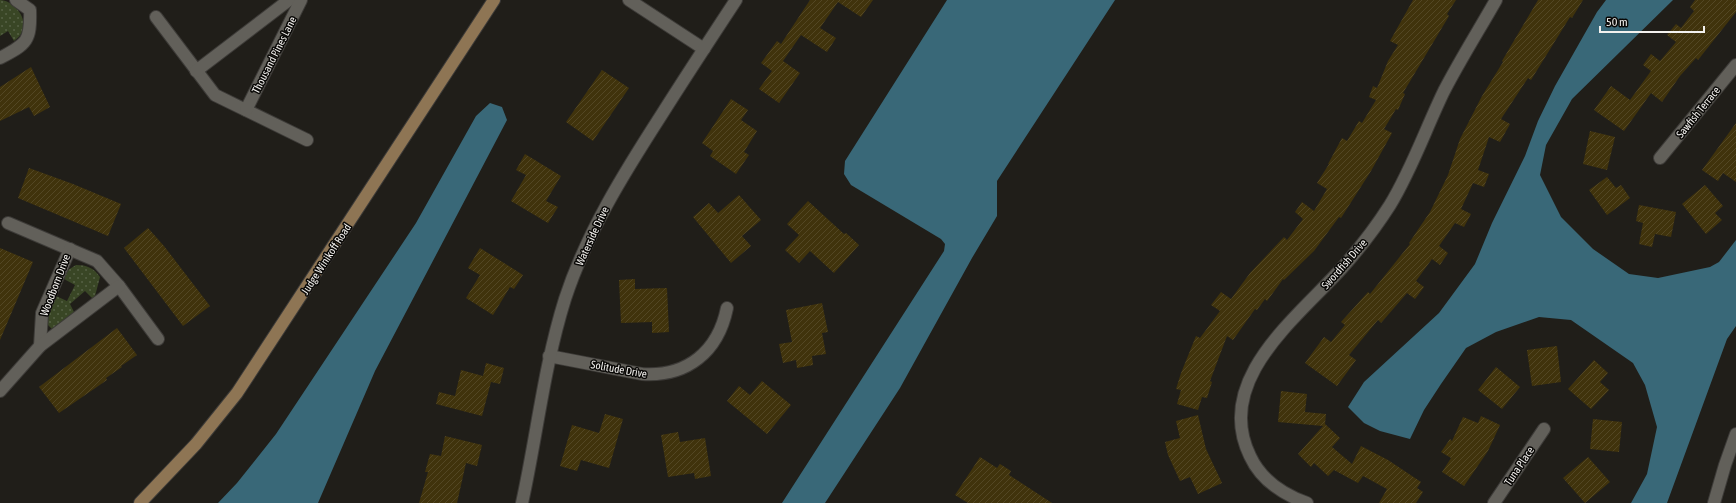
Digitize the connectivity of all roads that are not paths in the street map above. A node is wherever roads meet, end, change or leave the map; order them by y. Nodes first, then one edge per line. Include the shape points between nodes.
1 (16, 0) edge
2 (289, 0) edge
3 (301, 0) edge
4 (494, 0) edge
5 (629, 0) edge
6 (736, 0) edge
7 (1496, 0) edge
8 (156, 17) dead end
9 (704, 49) junction
10 (0, 58) edge
11 (1736, 65) edge
12 (196, 71) junction
13 (246, 110) junction
14 (307, 140) dead end
15 (1660, 158) dead end
16 (8, 223) dead end
17 (70, 249) junction
18 (119, 286) junction
19 (727, 308) dead end
20 (158, 339) dead end
21 (40, 346) junction
22 (549, 356) junction
23 (0, 390) edge
24 (1544, 429) dead end
25 (1736, 434) edge
26 (140, 503) edge
27 (522, 503) edge
28 (1307, 503) edge
29 (1494, 503) edge
30 (1714, 503) edge

1 - 10 street via 30,10 31,30 21,47
2 - 12 street, Thousand Pines Lane
3 - 13 street, Thousand Pines Lane
4 - 26 street, Judge Winikoff Road via 237,393 196,444
5 - 9 street
6 - 9 street, Waterside Drive
7 - 28 street, Swordfish Drive via 1444,91 1411,166 1390,204 1342,268 1292,320 1246,383 1240,425 1245,446 1254,465 1276,488
8 - 12 street
9 - 22 street, Waterside Drive via 623,174 601,214 566,298
11 - 15 street, Sawfish Terrace
12 - 13 street via 215,95
13 - 14 street
16 - 17 street, Woodborn Drive
17 - 18 street, Woodborn Drive via 97,261
17 - 21 street, Woodborn Drive via 42,313
18 - 20 street, Woodborn Drive
18 - 21 street
19 - 22 street, Solitude Drive via 712,345 698,359 672,372 642,374
21 - 23 street
22 - 27 street, Waterside Drive
24 - 29 street, Tuna Place
25 - 30 street

